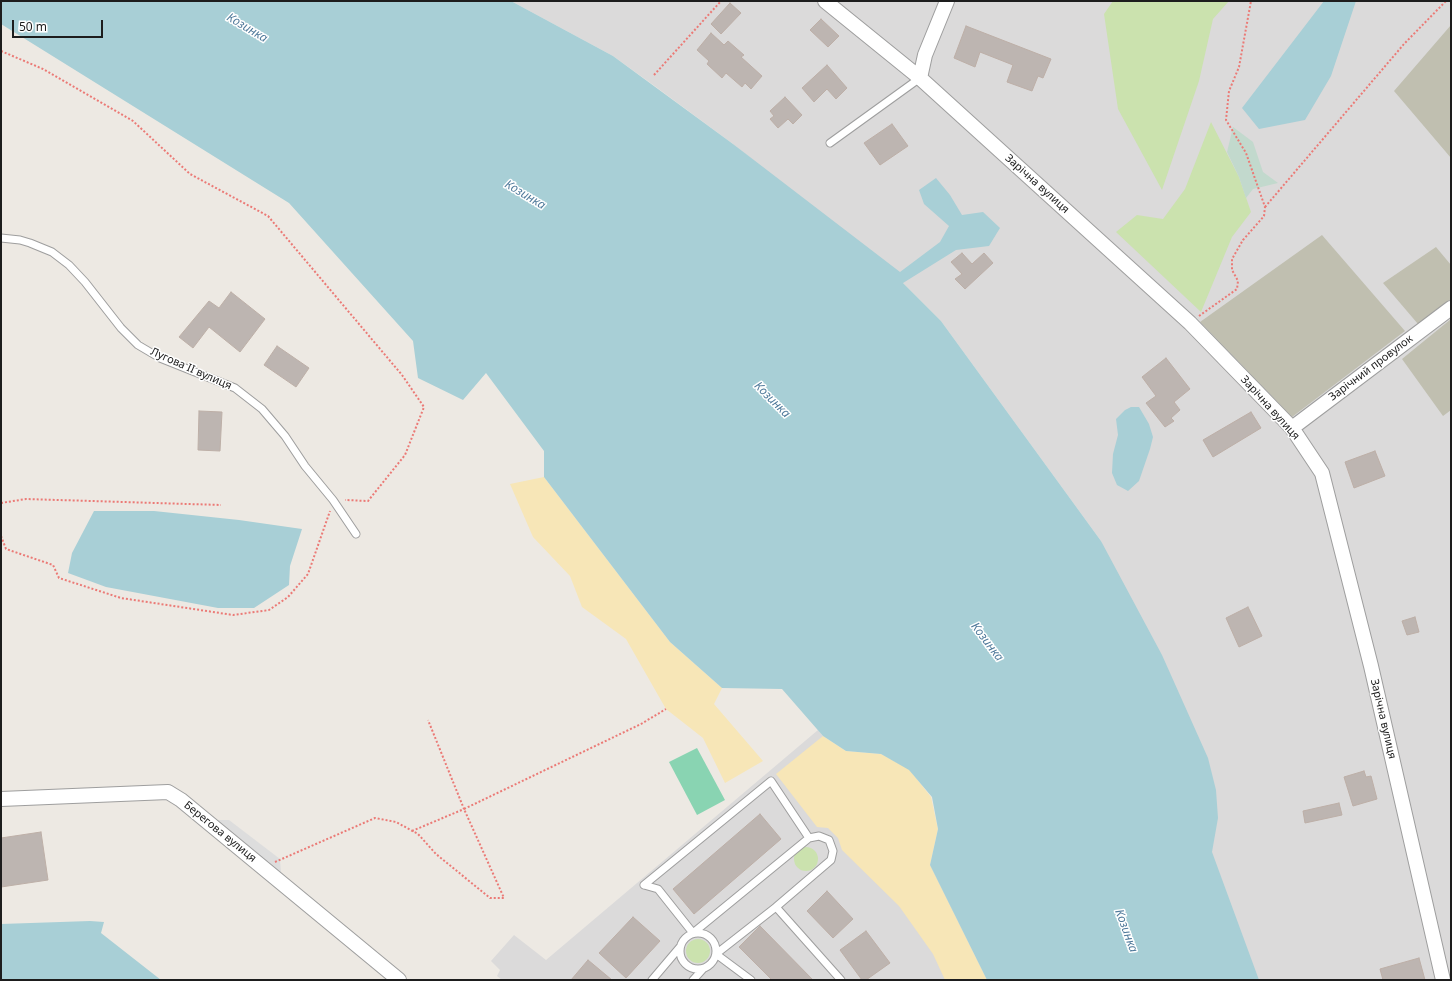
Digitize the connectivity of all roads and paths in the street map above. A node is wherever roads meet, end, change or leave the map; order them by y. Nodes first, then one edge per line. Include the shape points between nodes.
1 (721, 1) edge
2 (825, 1) edge
3 (947, 1) edge
4 (1251, 1) edge
5 (1446, 1) edge
6 (654, 75) dead end
7 (920, 78) junction
8 (830, 143) dead end
9 (1265, 207) junction
10 (1, 238) edge
11 (1451, 308) edge
12 (1190, 323) junction
13 (1292, 428) junction
14 (1, 503) edge
15 (221, 505) dead end
16 (356, 534) dead end
17 (666, 709) dead end
18 (428, 720) dead end
19 (1, 799) edge
20 (464, 809) junction
21 (412, 831) junction
22 (809, 838) junction
23 (263, 867) junction
24 (776, 907) junction
25 (693, 932) junction
26 (680, 947) junction
27 (716, 954) junction
28 (703, 969) junction
29 (399, 980) edge
30 (652, 980) edge
31 (693, 980) edge
32 (751, 980) edge
33 (841, 980) edge
34 (1443, 980) edge

1 - 6 path
2 - 7 street, Зарічна вулиця
3 - 7 street via 925,55
4 - 9 path via 1239,67 1229,91 1226,120 1246,153
5 - 9 path via 1404,44
7 - 8 lane
7 - 12 street, Зарічна вулиця
9 - 12 path via 1264,216 1243,240 1232,258 1232,270 1238,281 1237,289
10 - 16 lane, Лугова II вулиця via 20,240 52,252 70,265 138,345 160,358 235,388 262,410 285,436
11 - 13 street, Зарічний провулок
12 - 13 street, Зарічна вулиця
13 - 34 street, Зарічна вулиця via 1322,473 1371,666
14 - 15 path via 26,499
17 - 20 path via 641,724
18 - 20 path
19 - 23 street, Берегова вулиця via 168,792
20 - 21 path
20 - 21 path via 504,898 490,898
21 - 23 path via 396,822 375,818
22 - 24 lane via 819,836 829,840 833,851 831,860
22 - 25 lane
22 - 25 lane via 771,781 644,885 658,889
23 - 29 street, Берегова вулиця
24 - 27 lane
24 - 33 lane
25 - 26 lane via 684,939
25 - 27 lane via 710,937 714,942
26 - 28 lane via 685,964 690,968
26 - 30 lane
27 - 28 lane via 711,963
27 - 32 lane
28 - 31 lane

